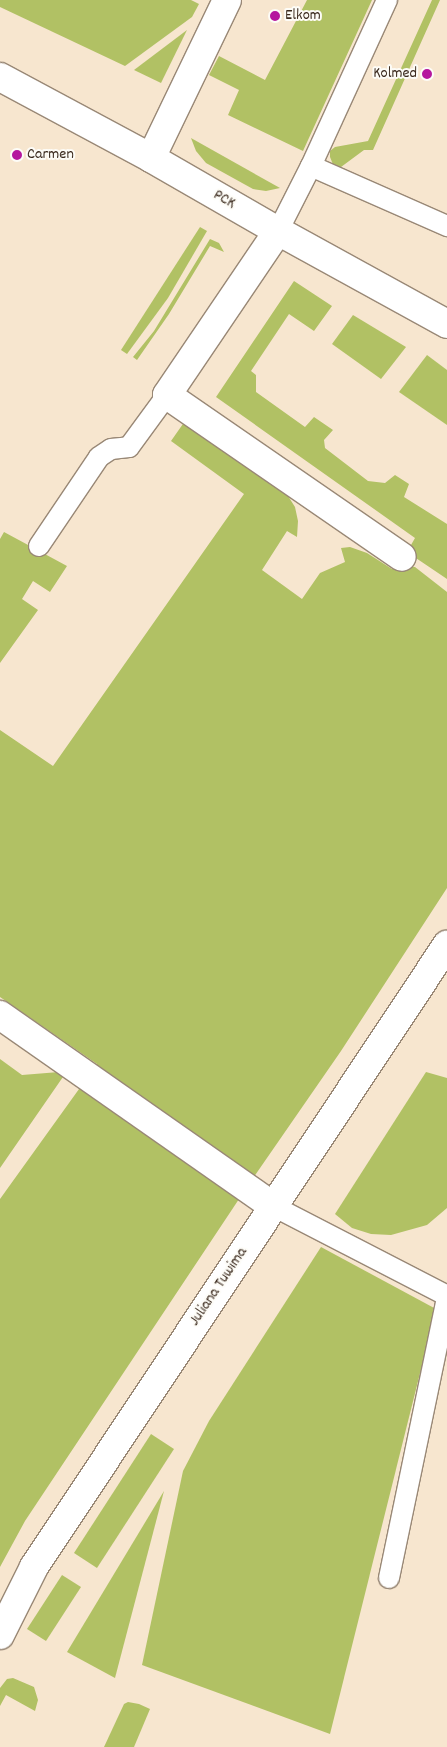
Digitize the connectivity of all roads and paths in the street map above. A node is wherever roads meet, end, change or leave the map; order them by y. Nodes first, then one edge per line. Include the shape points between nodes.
1 (227, 0) edge
2 (387, 0) edge
3 (0, 77) edge
4 (151, 158) junction
5 (311, 166) junction
6 (447, 226) edge
7 (278, 231) junction
8 (447, 324) edge
9 (168, 394) junction
10 (39, 546) dead end
11 (402, 557) dead end
12 (447, 945) edge
13 (0, 1015) edge
14 (273, 1206) junction
15 (447, 1296) edge
16 (447, 1299) edge
17 (389, 1578) dead end
18 (0, 1635) edge

1 - 4 street
2 - 5 lane
3 - 4 street, PCK
4 - 7 street, PCK
5 - 6 lane
5 - 7 lane
7 - 8 street, PCK
7 - 9 street
9 - 10 lane via 129,447 111,448 98,457
9 - 11 street
12 - 14 street, Juliana Tuwima
13 - 14 street
14 - 15 lane
14 - 18 street, Juliana Tuwima via 34,1567
16 - 17 lane

